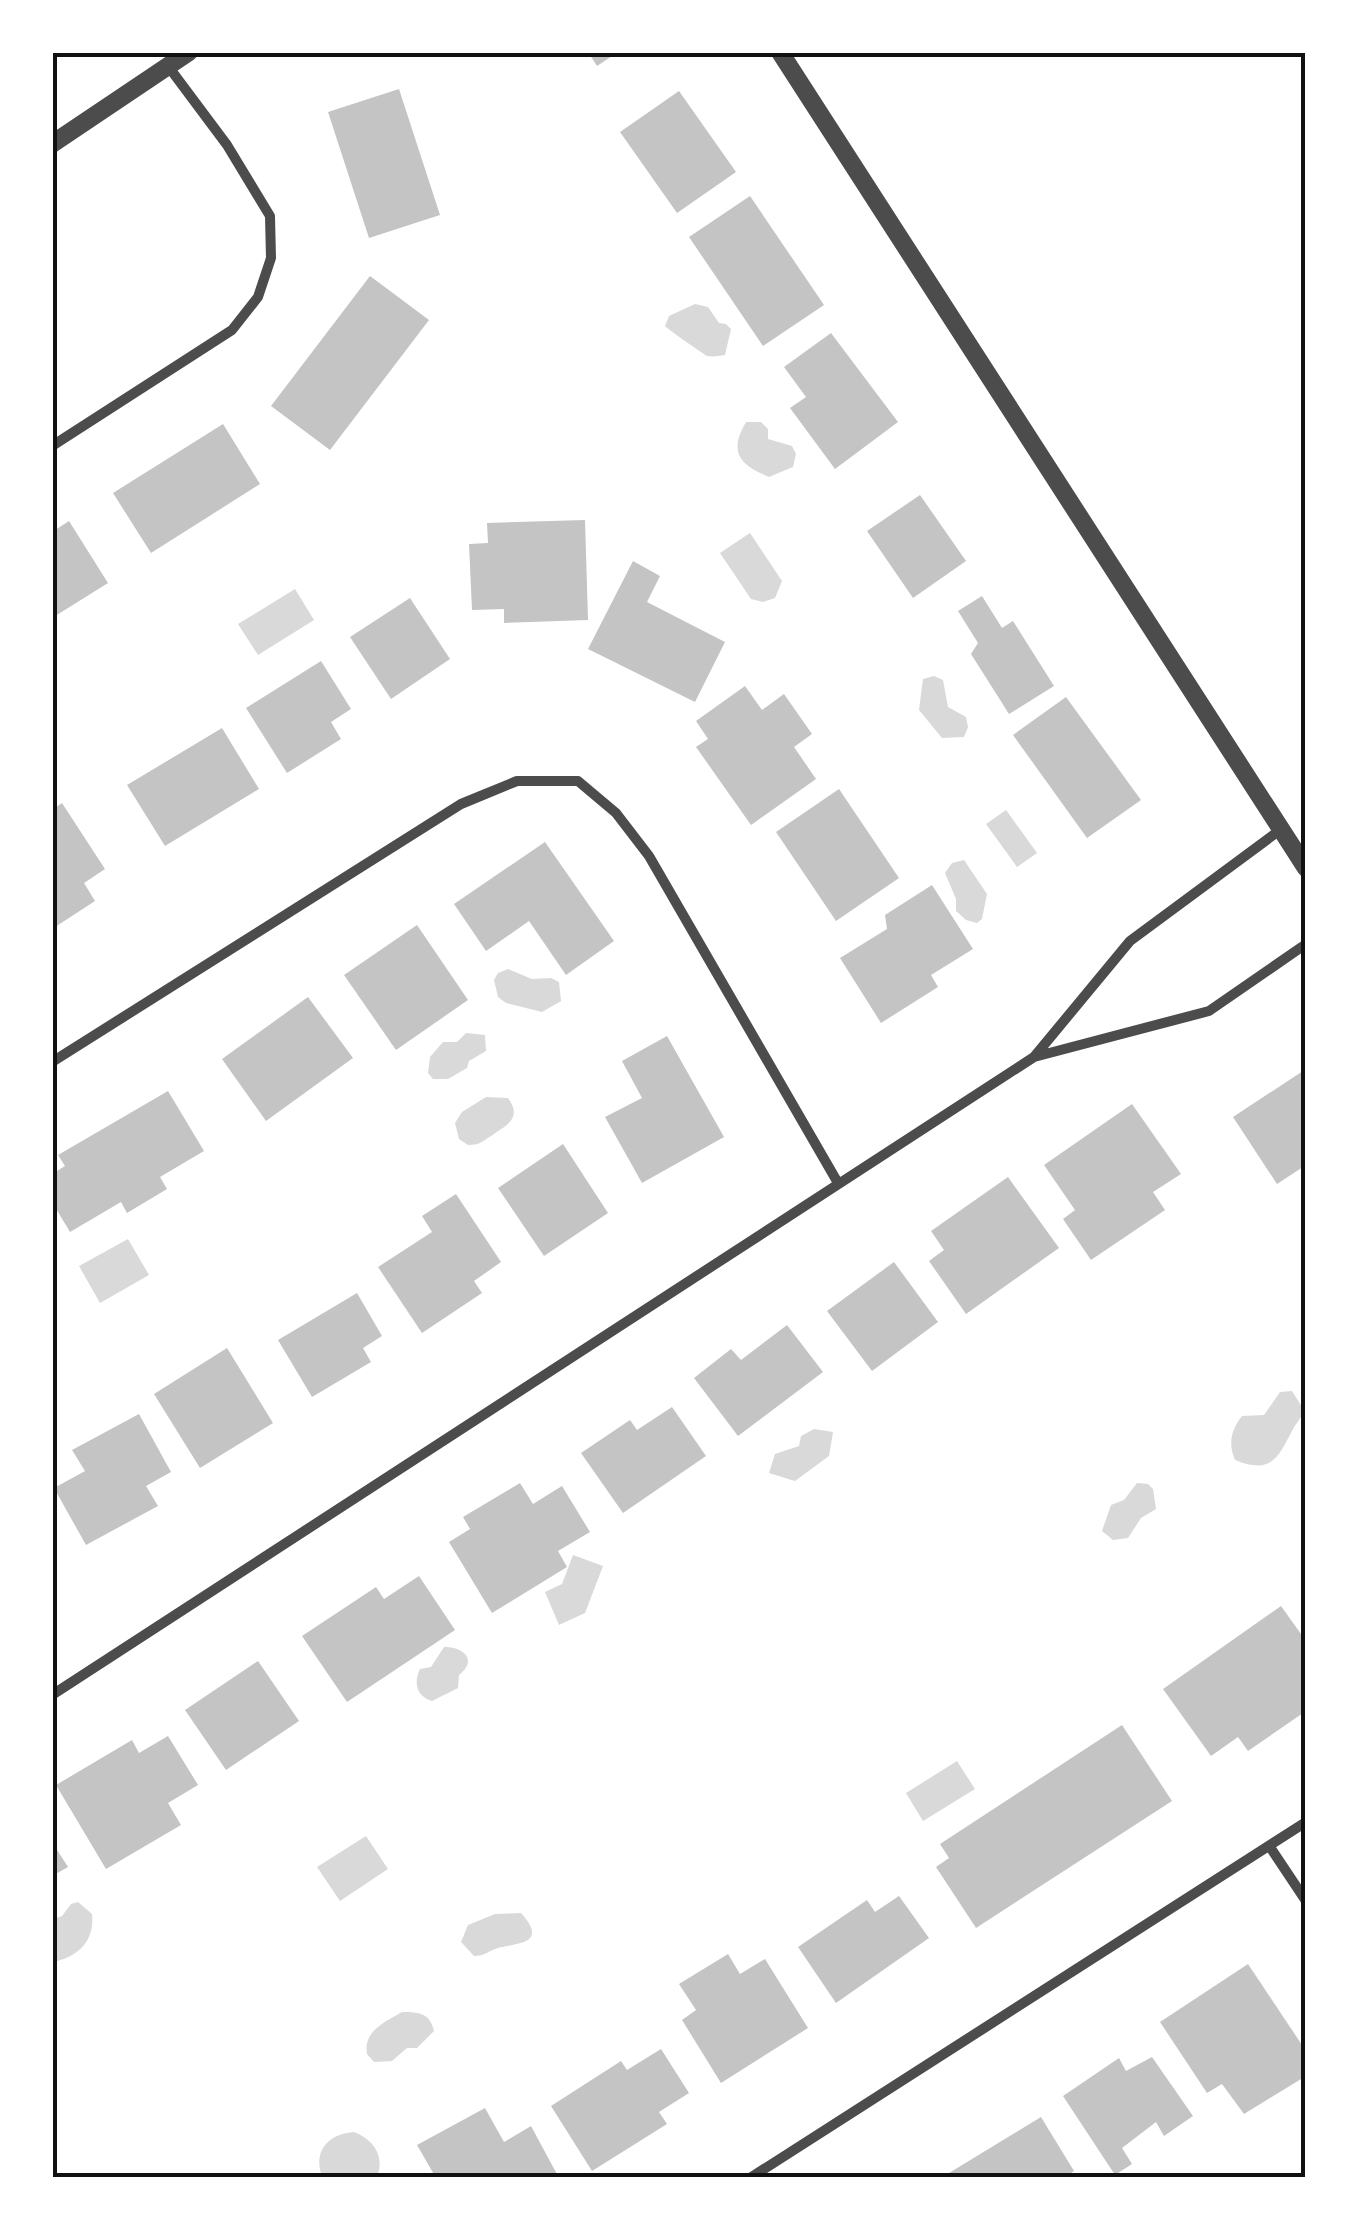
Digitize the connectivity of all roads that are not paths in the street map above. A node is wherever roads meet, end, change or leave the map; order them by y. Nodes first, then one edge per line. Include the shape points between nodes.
1 (189, 52) edge
2 (780, 52) edge
3 (168, 66) junction
4 (52, 144) edge
5 (52, 446) edge
6 (1280, 830) junction
7 (1306, 868) edge
8 (1306, 944) edge
9 (1034, 1058) junction
10 (52, 1062) edge
11 (838, 1183) junction
12 (52, 1695) edge
13 (1306, 1822) edge
14 (1270, 1847) junction
15 (1306, 1901) edge
16 (750, 2178) edge

1 - 3 street
2 - 6 street
3 - 4 street
3 - 5 street via 228,145 270,216 271,258 258,297 232,330
6 - 7 street
6 - 9 street via 1130,941
8 - 9 street via 1209,1011
9 - 11 street
10 - 11 street via 461,804 517,780 578,780 616,813 648,856
11 - 12 street
13 - 14 street
14 - 15 street
14 - 16 street

